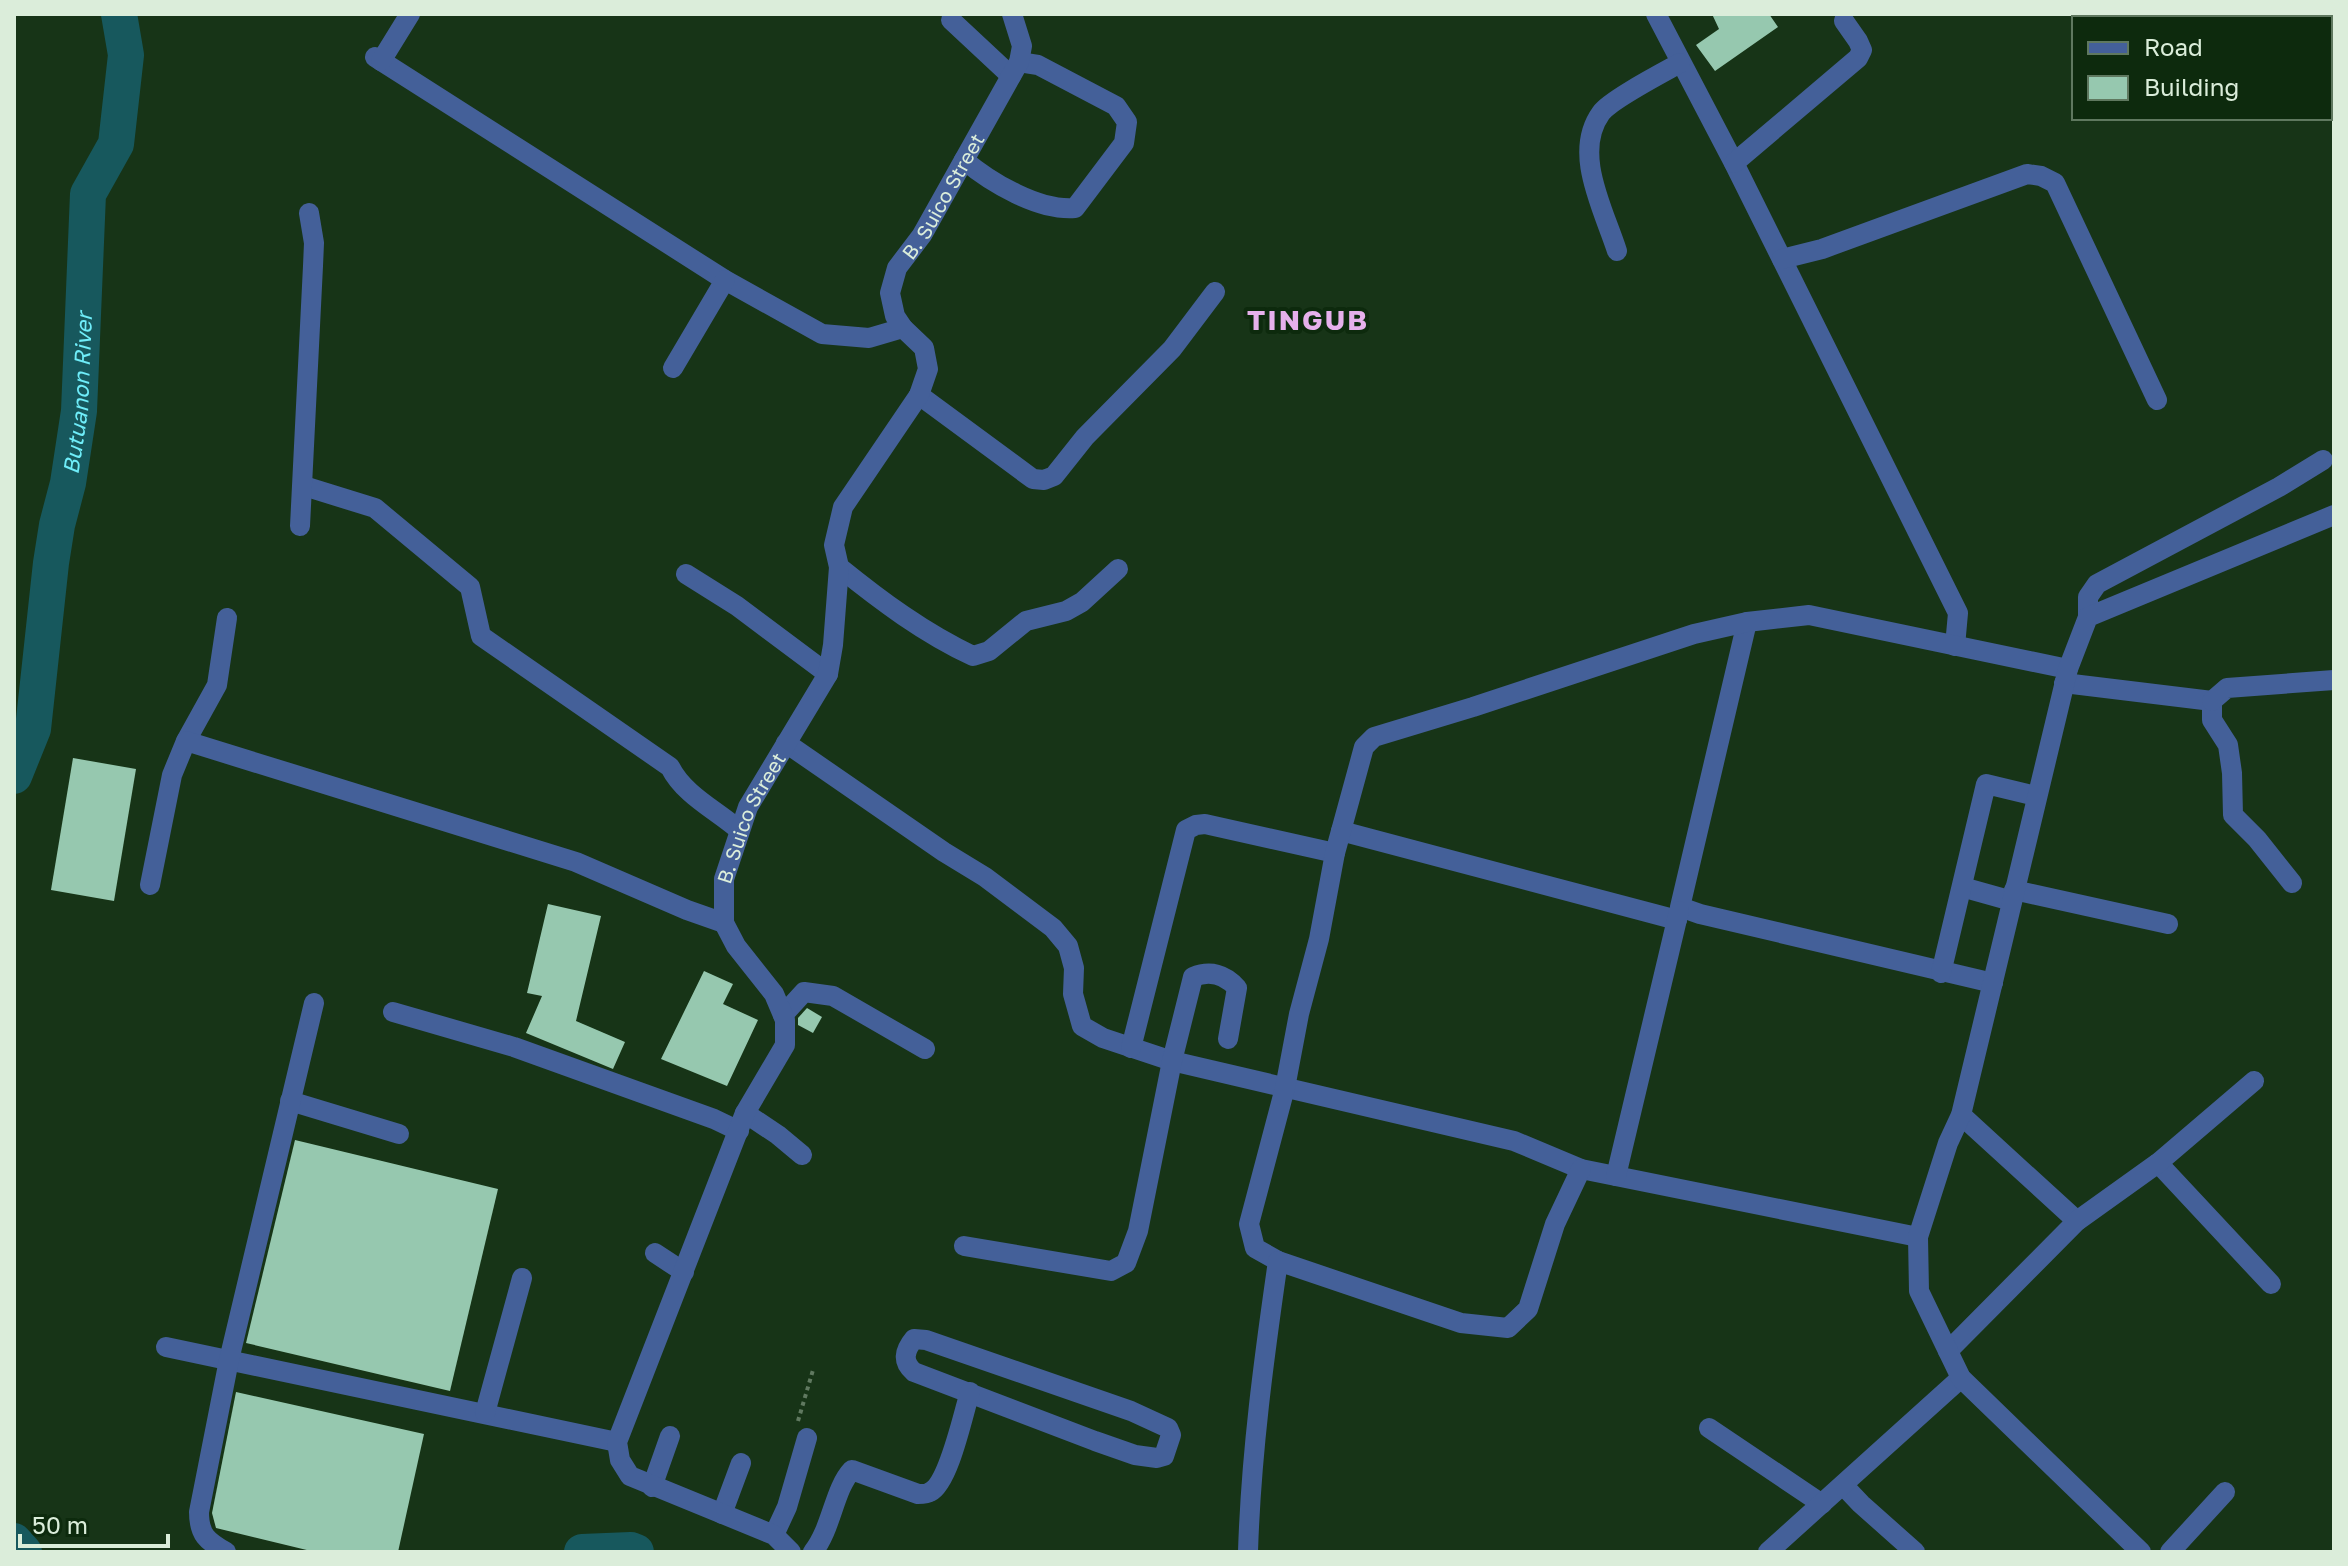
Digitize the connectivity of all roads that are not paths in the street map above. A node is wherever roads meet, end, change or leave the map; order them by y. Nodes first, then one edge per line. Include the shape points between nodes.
1 (410, 14) edge
2 (1012, 14) edge
3 (1656, 14) edge
4 (951, 20) dead end
5 (1844, 21) dead end
6 (1680, 63) junction
7 (1015, 69) junction
8 (964, 160) junction
9 (1734, 163) junction
10 (309, 213) dead end
11 (1617, 251) dead end
12 (1782, 259) junction
13 (725, 280) junction
14 (1215, 292) dead end
15 (903, 328) junction
16 (673, 368) dead end
17 (919, 395) junction
18 (2157, 400) dead end
19 (2323, 460) dead end
20 (304, 486) junction
21 (2334, 515) edge
22 (300, 526) dead end
23 (839, 567) junction
24 (1118, 569) dead end
25 (686, 574) dead end
26 (2088, 617) junction
27 (227, 618) dead end
28 (1747, 622) junction
29 (1955, 646) junction
30 (828, 674) junction
31 (2066, 676) junction
32 (2334, 680) edge
33 (2212, 701) junction
34 (186, 741) junction
35 (786, 743) junction
36 (2036, 796) junction
37 (739, 830) junction
38 (1341, 831) junction
39 (1335, 853) junction
40 (2292, 883) dead end
41 (150, 885) dead end
42 (1962, 887) junction
43 (2013, 896) junction
44 (1678, 914) junction
45 (724, 923) junction
46 (2168, 924) dead end
47 (1941, 973) junction
48 (1993, 983) junction
49 (314, 1003) dead end
50 (393, 1012) dead end
51 (783, 1015) junction
52 (1228, 1039) dead end
53 (1131, 1048) junction
54 (925, 1049) dead end
55 (1172, 1061) junction
56 (2254, 1081) dead end
57 (1285, 1088) junction
58 (290, 1101) junction
59 (1961, 1115) junction
60 (742, 1122) junction
61 (399, 1134) dead end
62 (802, 1155) dead end
63 (2158, 1163) junction
64 (1581, 1169) junction
65 (1616, 1176) junction
66 (2077, 1221) junction
67 (1918, 1237) junction
68 (964, 1246) dead end
69 (655, 1253) dead end
70 (1278, 1261) junction
71 (684, 1272) junction
72 (522, 1278) dead end
73 (2271, 1284) dead end
74 (166, 1347) dead end
75 (1948, 1351) junction
76 (229, 1360) junction
77 (1961, 1378) junction
78 (970, 1392) junction
79 (485, 1413) junction
80 (1709, 1428) dead end
81 (670, 1436) dead end
82 (807, 1438) road end
83 (617, 1442) junction
84 (741, 1463) dead end
85 (1843, 1485) junction
86 (652, 1487) junction
87 (2225, 1492) dead end
88 (1822, 1504) junction
89 (722, 1514) junction
90 (774, 1535) junction
91 (226, 1552) edge
92 (791, 1552) edge
93 (813, 1552) edge
94 (1248, 1552) edge
95 (1768, 1552) edge
96 (1915, 1552) edge
97 (2141, 1552) edge
98 (2170, 1552) edge

1 - 13 street via 378,59
2 - 7 street via 1022,46
3 - 6 street
4 - 7 street
5 - 9 street via 1862,50 1858,58
6 - 9 street
6 - 11 street via 1602,111 1591,135 1589,164
7 - 8 street, B. Suico Street
7 - 8 street via 1038,65 1116,106 1127,122 1124,143 1075,208 1047,207 982,175
8 - 15 street, B. Suico Street via 897,268 890,293
9 - 12 street
10 - 20 street via 314,243
12 - 18 street via 2027,174 2041,176 2055,183
12 - 29 street via 1958,613
13 - 15 street via 822,334 869,338
13 - 16 street
14 - 17 street via 1172,349 1054,476 1044,480 1033,479
15 - 17 street, B. Suico Street via 924,348 928,369
17 - 23 street, B. Suico Street via 843,507 834,545
19 - 26 street via 2097,584 2088,597
20 - 22 street
20 - 37 street via 375,508 470,587 481,636 670,767 677,781
21 - 26 street
23 - 24 street via 889,607 973,656 989,651 1026,621 1082,602
23 - 30 street, B. Suico Street
25 - 30 street
26 - 31 street
27 - 34 street via 217,685
28 - 29 street via 1809,615
28 - 38 street via 1694,634 1374,737 1364,747
28 - 44 street
29 - 31 street
30 - 35 street, B. Suico Street
31 - 33 street
31 - 36 street
32 - 33 street via 2227,688
33 - 40 street via 2212,720 2228,745 2233,815
34 - 41 street via 172,775
34 - 45 street via 576,862
35 - 37 street, B. Suico Street
35 - 53 street via 1053,928 1068,946 1082,1026
36 - 42 street via 1986,784
36 - 43 street
37 - 45 street, B. Suico Street via 724,879
38 - 39 street
38 - 44 street
39 - 53 street via 1205,824 1186,830
39 - 57 street
42 - 43 street
42 - 47 street
43 - 46 street
43 - 48 street
44 - 47 street via 1700,914
44 - 65 street
45 - 51 street
47 - 48 street
48 - 59 street
49 - 58 street
50 - 60 street via 514,1047 714,1119
51 - 54 street via 804,992 833,996
51 - 60 street via 785,1045
52 - 55 street via 1237,988 1229,978 1203,973 1193,977
53 - 55 street
55 - 57 street
55 - 68 street via 1138,1231 1126,1263 1111,1271
56 - 63 street
57 - 64 street via 1514,1141
57 - 70 street via 1249,1224 1255,1248
58 - 61 street
58 - 76 street
59 - 66 street
59 - 67 street
60 - 62 street via 778,1135
60 - 71 street
63 - 66 street
63 - 73 street
64 - 65 street
64 - 70 street via 1555,1224 1528,1309 1508,1328 1461,1323
65 - 67 street
66 - 75 street
67 - 75 street via 1919,1291
69 - 71 street
70 - 94 street via 1257,1422
71 - 83 street
72 - 79 street
74 - 76 street
75 - 77 street
76 - 79 street
76 - 91 street via 199,1512 207,1541
77 - 85 street
77 - 97 street
78 - 78 street via 1135,1455 1164,1456 1171,1435 1168,1428 1131,1411 941,1345 914,1339 908,1345 906,1366
78 - 93 street via 939,1484 918,1494 852,1470
79 - 83 street
80 - 88 street
81 - 86 street
82 - 90 street
83 - 86 street via 630,1476
84 - 89 street
85 - 88 street
85 - 96 street
86 - 89 street
87 - 98 street
88 - 95 street
89 - 90 street
90 - 92 street

